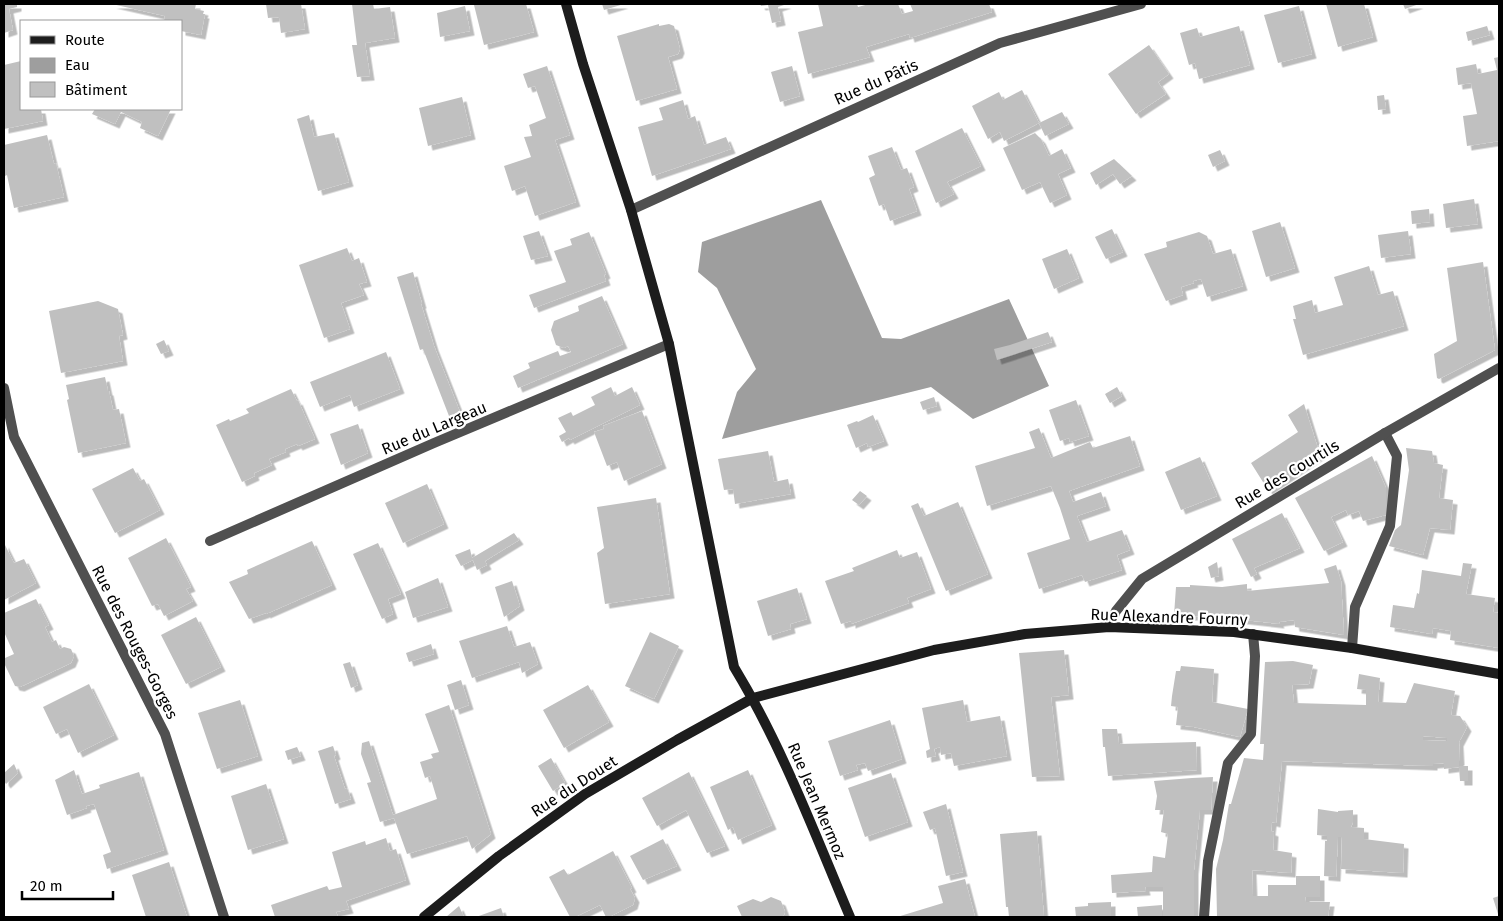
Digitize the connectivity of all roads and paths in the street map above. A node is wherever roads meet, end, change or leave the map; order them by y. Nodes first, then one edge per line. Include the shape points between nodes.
1 (566, 4) edge
2 (1141, 4) edge
3 (631, 210) junction
4 (669, 344) junction
5 (1499, 368) edge
6 (4, 388) edge
7 (1385, 433) junction
8 (210, 541) dead end
9 (1109, 627) junction
10 (1253, 634) junction
11 (1352, 648) junction
12 (1499, 674) edge
13 (753, 698) junction
14 (224, 917) edge
15 (424, 917) edge
16 (850, 917) edge
17 (1204, 917) edge

1 - 3 street
2 - 3 street, Rue du Pâtis via 1000,43
3 - 4 street
4 - 8 street, Rue du Largeau
4 - 13 street via 734,666
5 - 7 street, Rue des Courtils
6 - 14 street, Rue des Rouges-Gorges via 14,438 164,734
7 - 9 street, Rue des Courtils via 1142,579 1116,611
7 - 11 street via 1397,456 1390,526 1355,608
9 - 10 street, Rue Alexandre Fourny
9 - 13 street, Rue Alexandre Fourny via 1025,634 934,650
10 - 11 street, Rue Alexandre Fourny
10 - 17 street via 1251,734 1228,763 1208,861
11 - 12 street, Rue Alexandre Fourny
13 - 15 street, Rue du Douet via 585,794 499,856
13 - 16 street, Rue Jean Mermoz via 782,756

